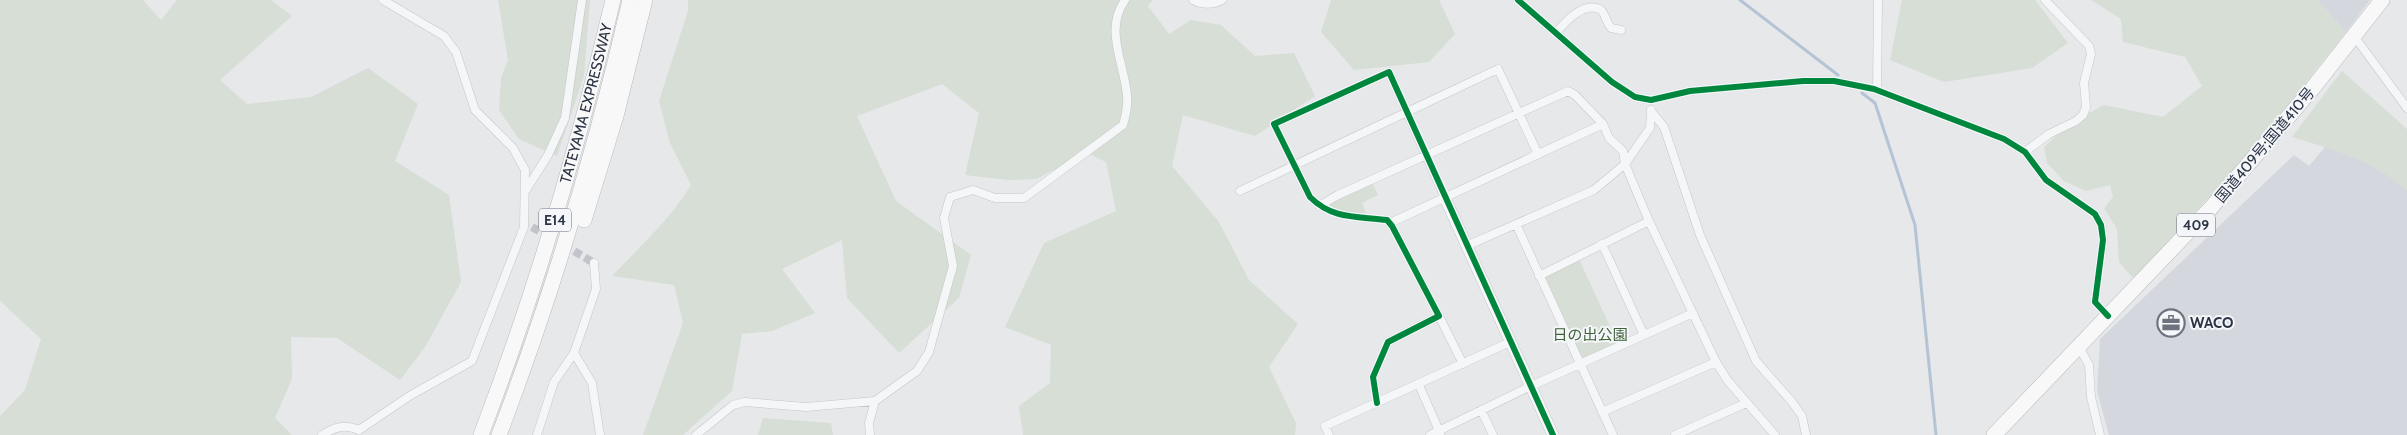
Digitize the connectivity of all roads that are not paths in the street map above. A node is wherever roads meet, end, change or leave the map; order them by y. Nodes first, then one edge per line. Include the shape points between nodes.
1 (383, 0) edge
2 (582, 0) edge
3 (613, 0) edge
4 (630, 0) edge
5 (1126, 0) edge
6 (1193, 0) edge
7 (1222, 0) edge
8 (1518, 0) edge
9 (1878, 0) edge
10 (2045, 0) edge
11 (2382, 0) edge
12 (645, 2) edge
13 (1621, 30) dead end
14 (1556, 33) junction
15 (2354, 36) junction
16 (1877, 90) junction
17 (1651, 100) junction
18 (2407, 108) edge
19 (1651, 111) junction
20 (1518, 112) junction
21 (1407, 113) junction
22 (1602, 124) junction
23 (2025, 152) junction
24 (1538, 154) junction
25 (1425, 155) junction
26 (1626, 164) junction
27 (1294, 165) junction
28 (1240, 191) dead end
29 (525, 192) junction
30 (1445, 198) junction
31 (1319, 206) junction
32 (1649, 221) junction
33 (1390, 223) junction
34 (1516, 224) junction
35 (1602, 244) junction
36 (1466, 246) junction
37 (594, 263) dead end
38 (1539, 276) junction
39 (1692, 313) junction
40 (1439, 316) junction
41 (2108, 316) junction
42 (1644, 335) junction
43 (1510, 342) junction
44 (2079, 347) junction
45 (574, 353) junction
46 (1716, 362) junction
47 (1463, 364) junction
48 (1580, 364) junction
49 (521, 377) junction
50 (1419, 385) junction
51 (1530, 386) junction
52 (875, 401) junction
53 (1746, 402) junction
54 (1377, 403) junction
55 (1481, 410) junction
56 (1602, 412) junction
57 (360, 432) edge
58 (1439, 433) edge
59 (322, 435) edge
60 (481, 435) edge
61 (498, 435) edge
62 (537, 435) edge
63 (600, 435) edge
64 (696, 435) edge
65 (870, 435) edge
66 (1329, 435) edge
67 (1430, 435) edge
68 (1493, 435) edge
69 (1552, 435) edge
70 (1613, 435) edge
71 (1675, 435) edge
72 (1775, 435) edge
73 (1806, 435) edge
74 (1994, 435) edge
75 (2100, 435) edge

1 - 29 street via 444,36 456,52 475,110 513,148 525,170
2 - 29 street via 565,118 548,155
3 - 60 highway, TATEYAMA EXPRESSWAY / E14 via 552,232
4 - 49 highway, TATEYAMA EXPRESSWAY / E14 via 568,237
5 - 52 street via 1119,8 1115,26 1127,94 1123,125 1024,198 995,198 972,190 950,197 944,218 953,266 929,352 916,371
6 - 7 street via 1199,3
8 - 14 street
9 - 16 street
10 - 23 street via 2089,46 2091,54 2084,83 2086,107 2076,121 2049,134
11 - 15 highway, 国道409号;国道410号 / 409
12 - 49 highway via 616,116 554,313
13 - 14 street via 1611,28 1604,12 1591,5 1573,13
14 - 17 street via 1624,92
15 - 18 street
15 - 41 highway, 国道409号;国道410号 / 409 via 2210,209
16 - 17 street via 1834,81 1803,81 1690,92
16 - 23 street via 2004,139
17 - 19 street
19 - 26 street via 1650,128
19 - 73 street via 1664,127 1700,235 1756,361 1802,416
20 - 21 street via 1498,69
20 - 22 street via 1568,91
20 - 24 street
20 - 25 street
21 - 25 street
21 - 27 street
21 - 27 street via 1389,72 1274,124
22 - 24 street
22 - 26 street via 1609,138 1623,151
23 - 41 street via 2046,180 2087,207 2101,225 2103,253 2095,293 2096,302
24 - 30 street
25 - 30 street
25 - 31 street
26 - 32 street
26 - 34 street via 1594,190
27 - 28 street
27 - 31 street via 1310,197
29 - 57 street via 528,227 472,361 411,395
30 - 33 street
30 - 36 street
31 - 33 street via 1332,214 1387,220
32 - 35 street
32 - 39 street
33 - 40 street
34 - 36 street
34 - 38 street
35 - 38 street
35 - 42 street
36 - 43 street
37 - 45 street via 596,289
38 - 48 street
39 - 42 street
39 - 46 street
40 - 47 street
40 - 54 street via 1388,342 1373,377
41 - 44 highway, 国道409号;国道410号 / 409
42 - 48 street
43 - 47 street
43 - 51 street
44 - 74 highway, 国道409号;国道410号 / 409
44 - 75 street via 2090,365 2091,397
45 - 62 street via 554,382
45 - 63 street via 592,383
46 - 53 street
46 - 56 street
47 - 50 street
48 - 51 street
48 - 56 street
49 - 61 highway, TATEYAMA EXPRESSWAY / E14
50 - 54 street
50 - 58 street
51 - 55 street
51 - 69 street
52 - 64 street via 806,407 745,402 733,405
52 - 65 street via 869,422
53 - 71 street
53 - 72 street
54 - 66 street via 1325,426
55 - 58 street
55 - 68 street
56 - 70 street
57 - 59 street via 348,426 334,427
58 - 67 street

